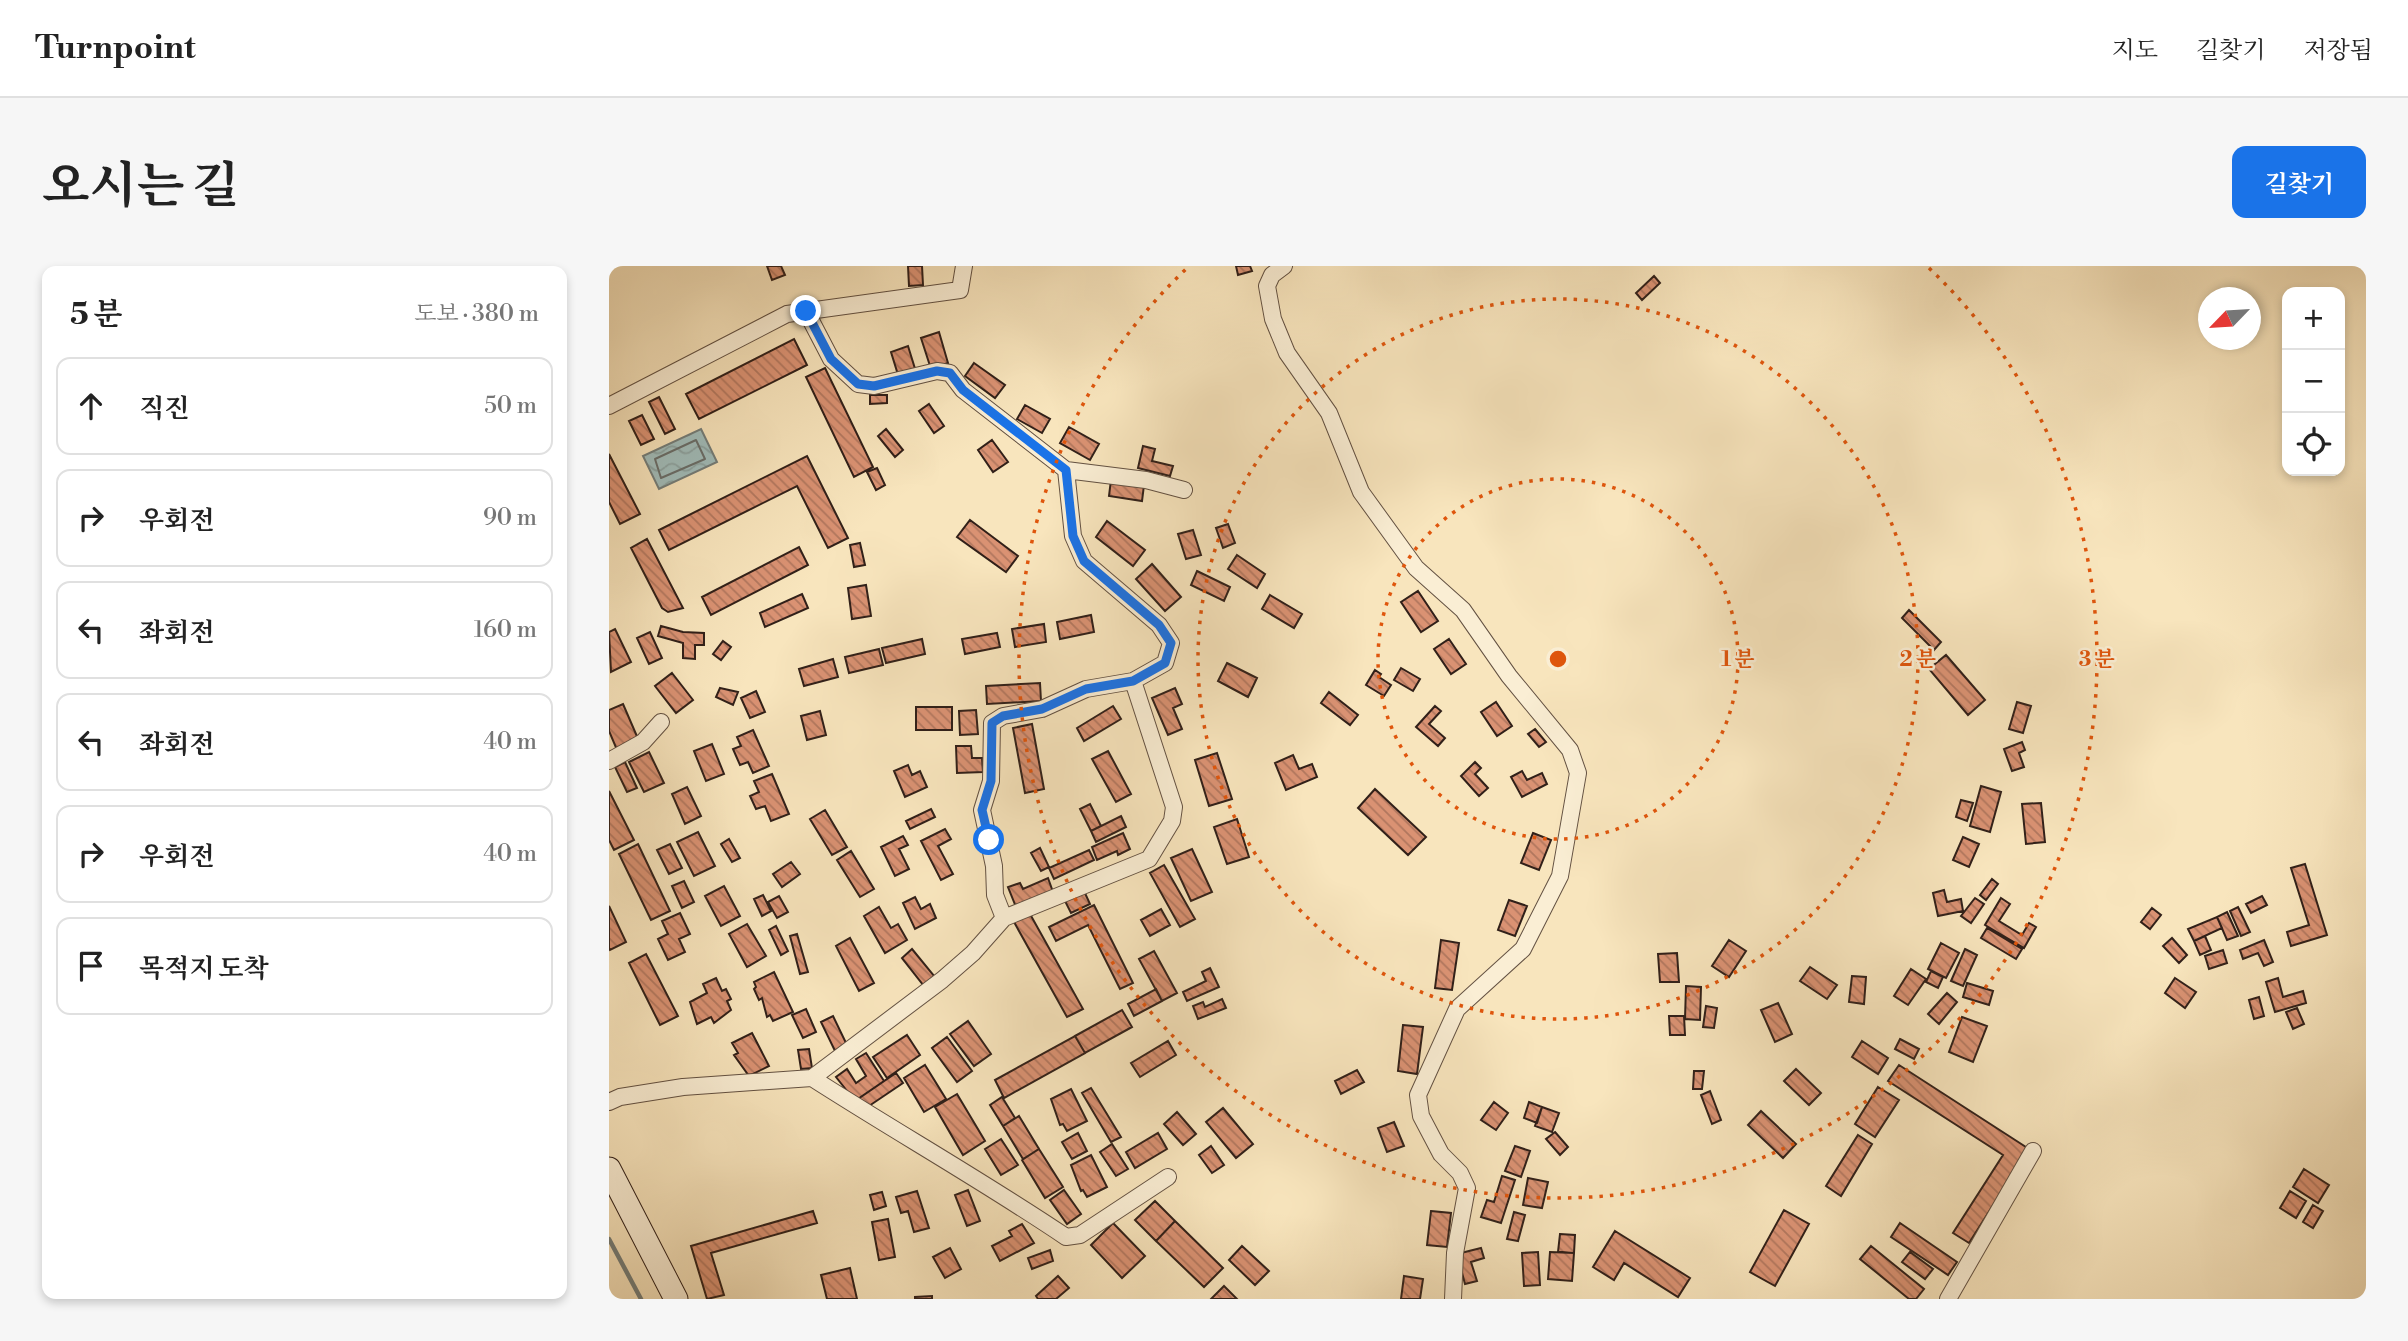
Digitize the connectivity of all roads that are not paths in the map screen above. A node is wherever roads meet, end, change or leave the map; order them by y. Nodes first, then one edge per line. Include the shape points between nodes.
1 (964, 266) edge
2 (1284, 266) edge
3 (806, 311) junction
4 (609, 406) edge
5 (1066, 470) junction
6 (1184, 490) dead end
7 (1133, 681) junction
8 (661, 722) dead end
9 (609, 761) edge
10 (1004, 918) junction
11 (812, 1079) junction
12 (609, 1102) edge
13 (2033, 1151) dead end
14 (609, 1169) edge
15 (1168, 1177) dead end
16 (677, 1299) edge
17 (1453, 1299) edge
18 (1948, 1299) edge

1 - 3 street via 960,290
2 - 17 street via 1272,275 1268,286 1273,319 1287,354 1329,412 1361,492 1416,568 1463,610 1509,676 1570,750 1578,773 1560,876 1523,949 1457,1009 1418,1095 1420,1116 1467,1188 1455,1253
3 - 4 street via 787,314
3 - 5 street via 831,359 858,384 874,386 937,371 950,373 963,390
5 - 6 street via 1146,480
5 - 7 street via 1073,536 1084,561 1159,625 1171,643 1165,663
7 - 10 street via 1174,807 1172,821 1149,859
7 - 10 street via 1086,689 1042,709 1003,716 992,723 991,781 982,810 995,895
8 - 9 street via 643,742
10 - 11 street via 942,980
11 - 12 street via 683,1087
11 - 15 street via 1066,1237 1080,1235
13 - 18 street
14 - 16 main road

